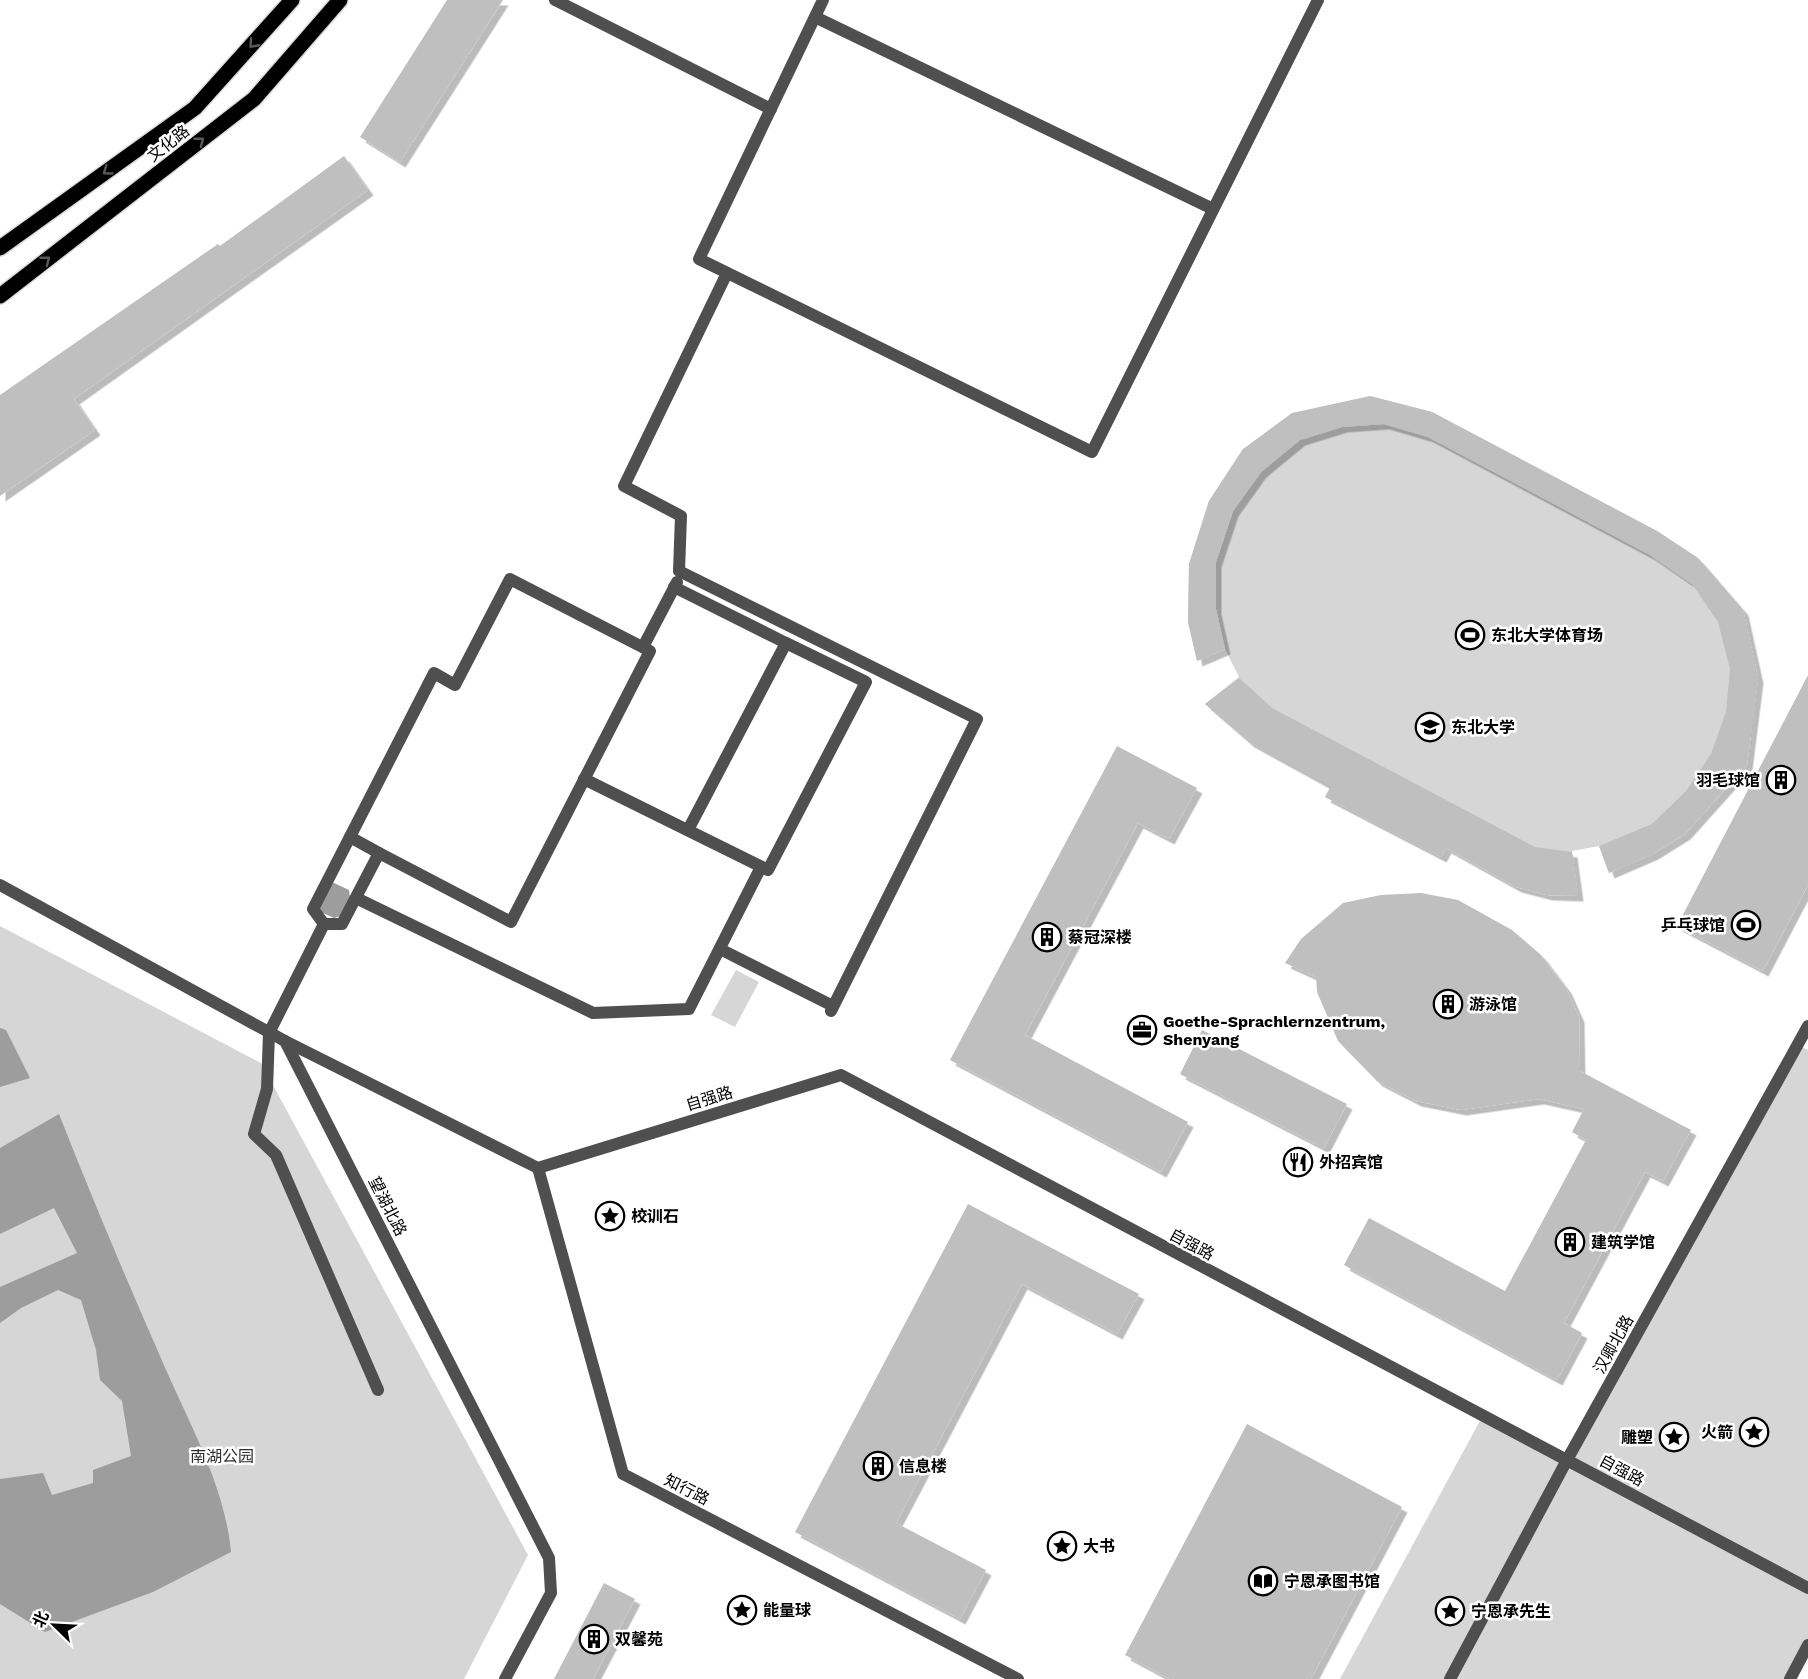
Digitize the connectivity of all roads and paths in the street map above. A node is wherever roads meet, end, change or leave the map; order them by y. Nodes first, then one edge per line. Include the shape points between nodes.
1 (292, 0) edge
2 (340, 0) edge
3 (555, 0) edge
4 (823, 0) edge
5 (1318, 0) edge
6 (815, 17) junction
7 (771, 109) junction
8 (1213, 209) junction
9 (0, 248) edge
10 (727, 273) junction
11 (0, 296) edge
12 (682, 572) junction
13 (674, 587) junction
14 (786, 643) junction
15 (643, 647) junction
16 (584, 779) junction
17 (688, 830) junction
18 (350, 837) junction
19 (380, 853) junction
20 (761, 867) junction
21 (0, 885) edge
22 (356, 898) junction
23 (324, 924) junction
24 (720, 949) junction
25 (1808, 1026) edge
26 (269, 1033) junction
27 (285, 1041) junction
28 (1803, 1048) edge
29 (538, 1168) junction
30 (378, 1390) dead end
31 (1567, 1460) junction
32 (1808, 1588) edge
33 (1808, 1644) edge
34 (506, 1679) edge
35 (1018, 1679) edge
36 (1450, 1679) edge
37 (1790, 1679) edge

1 -> 9 main road, 文化路 via 195,108
11 -> 2 main road, 文化路 via 254,99
3 - 7 street
4 - 6 street
5 - 8 street
6 - 7 street
6 - 8 street
7 - 10 street via 699,259
8 - 10 street via 1092,452
10 - 12 street via 624,486 681,516
12 - 13 street
12 - 24 street via 977,719 832,1008
13 - 14 street
13 - 15 street
14 - 17 street
14 - 20 street via 866,682 768,870
15 - 16 street via 650,651
15 - 18 street via 510,579 455,685 434,674
16 - 17 street
16 - 19 street via 511,922
17 - 20 street
18 - 19 street
18 - 23 street via 313,909
19 - 22 street
20 - 24 street
21 - 26 street
22 - 23 street via 342,924
22 - 24 street via 593,1013 689,1009
23 - 26 street
25 - 28 street, 汉卿北路
26 - 27 street
26 - 30 street via 267,1089 254,1134 276,1155
27 - 29 street
27 - 34 street, 望湖北路 via 549,1558 550,1593
28 - 31 street, 汉卿北路
29 - 31 street, 自强路 via 841,1075
29 - 35 street, 知行路 via 623,1474
31 - 32 street, 自强路
31 - 36 street, 汉卿北路
33 - 37 street

